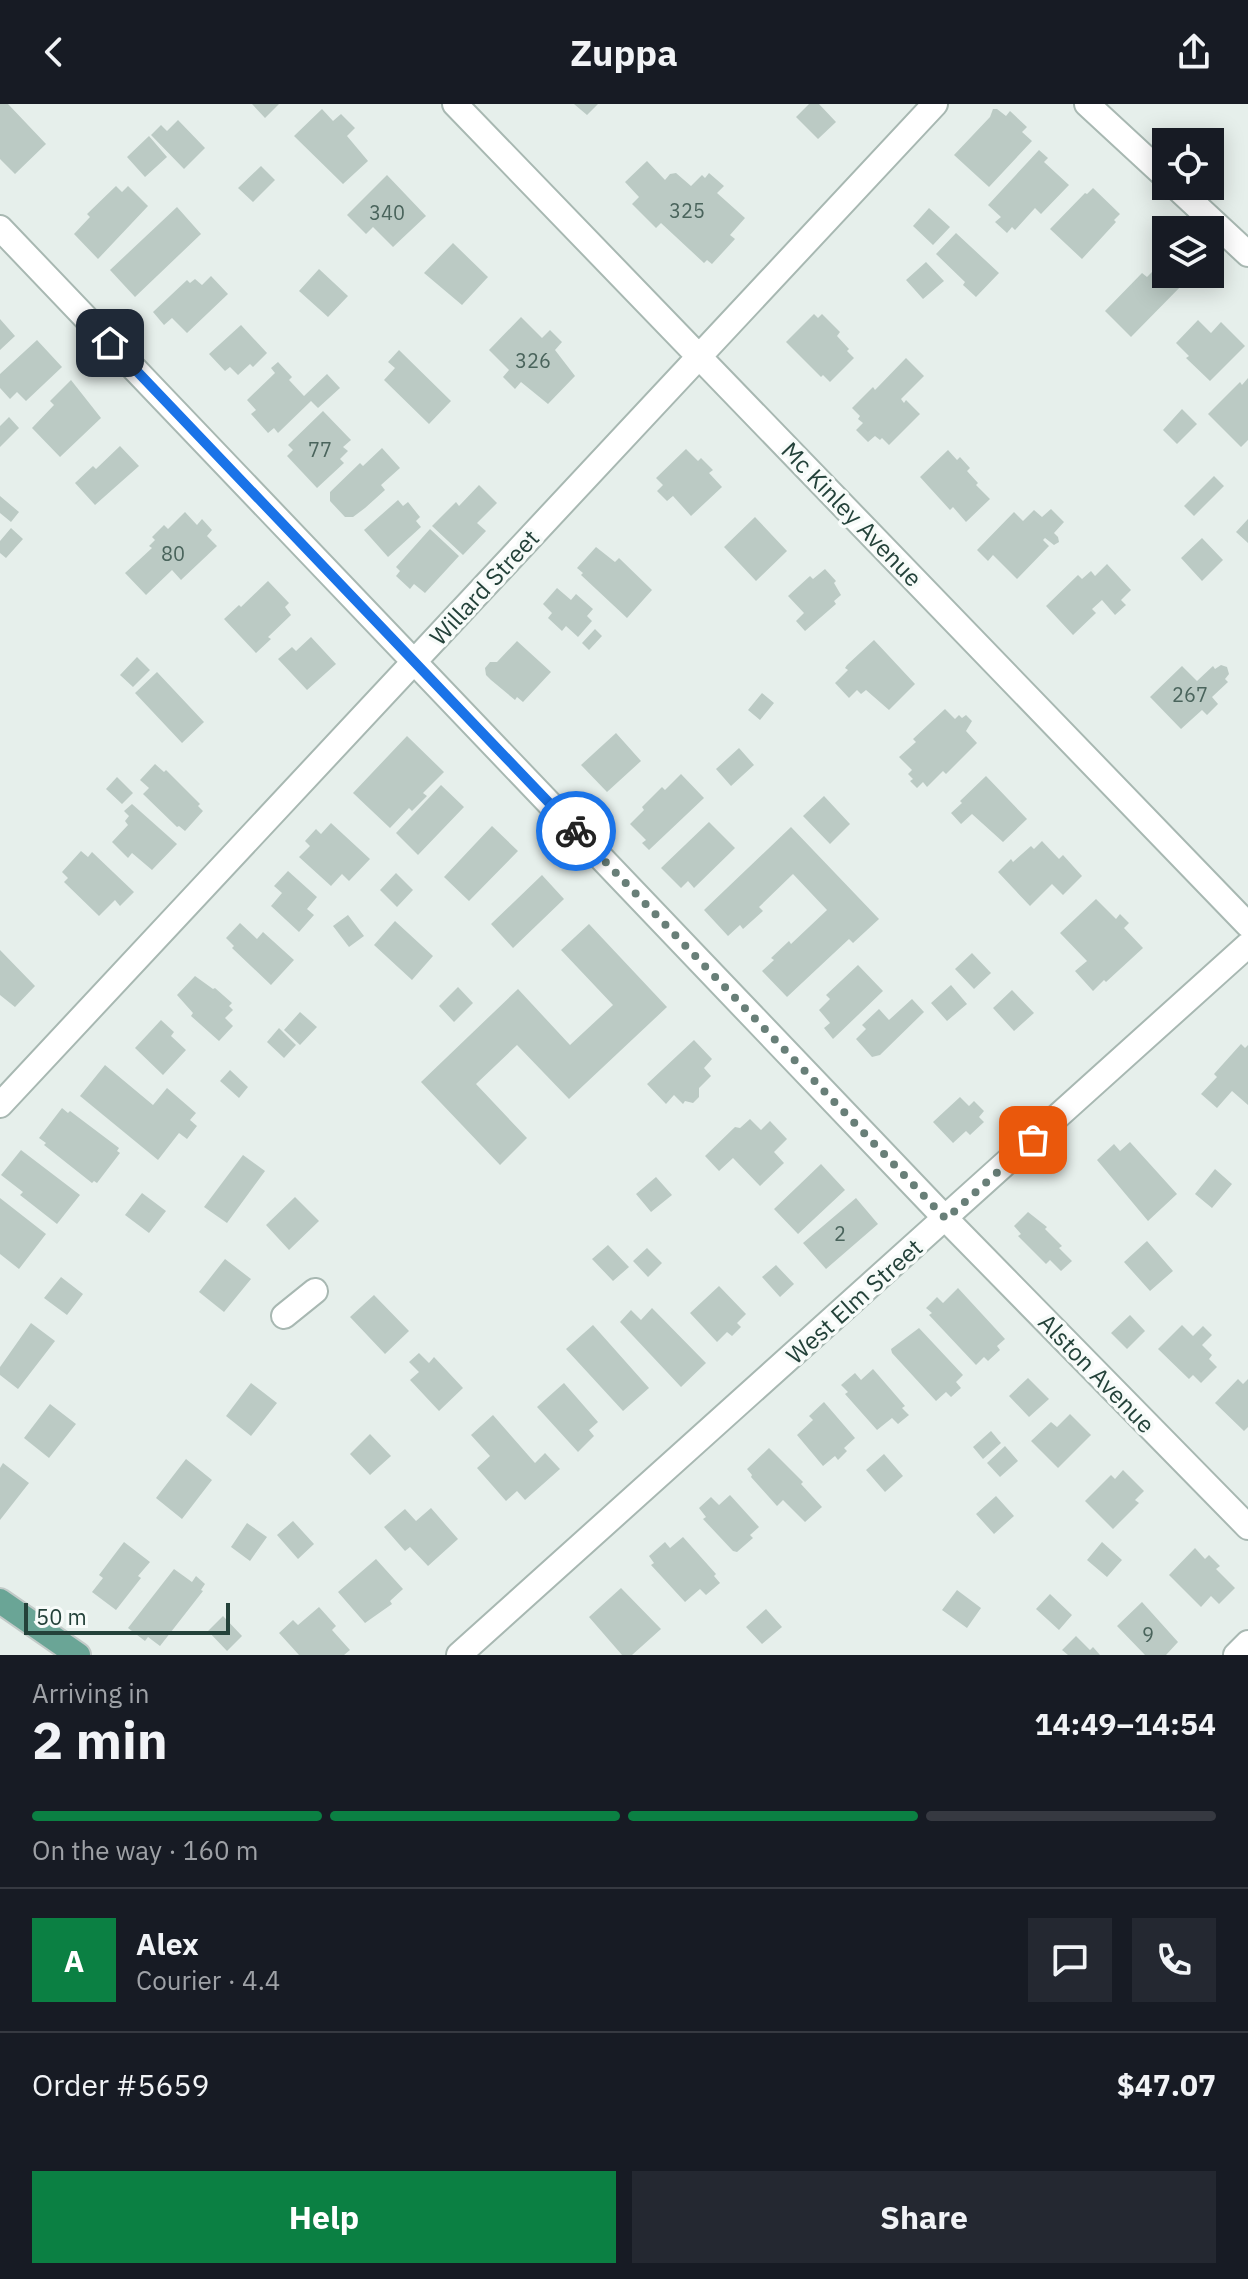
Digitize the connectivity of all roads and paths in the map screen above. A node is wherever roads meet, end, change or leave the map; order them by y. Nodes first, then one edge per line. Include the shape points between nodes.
1 (455, 104) edge
2 (935, 104) edge
3 (1087, 104) edge
4 (1152, 164) edge
5 (1190, 200) edge
6 (0, 228) edge
7 (1248, 254) edge
8 (700, 356) junction
9 (415, 661) junction
10 (1248, 925) edge
11 (1248, 945) edge
12 (0, 1105) edge
13 (946, 1219) junction
14 (315, 1291) dead end
15 (284, 1316) dead end
16 (1248, 1527) edge
17 (0, 1601) edge
18 (1248, 1643) edge
19 (78, 1655) edge
20 (459, 1655) edge
21 (1236, 1655) edge

1 - 8 street, Mc Kinley Avenue
2 - 8 street, Willard Street
3 - 4 street
5 - 7 street
6 - 9 street, Alston Avenue
8 - 9 street, Willard Street
8 - 10 street, Mc Kinley Avenue
9 - 12 street, Willard Street
9 - 13 street, Alston Avenue
11 - 13 street, West Elm Street
13 - 16 street, Alston Avenue
13 - 20 street, West Elm Street
14 - 15 street
17 - 19 main road
18 - 21 street

